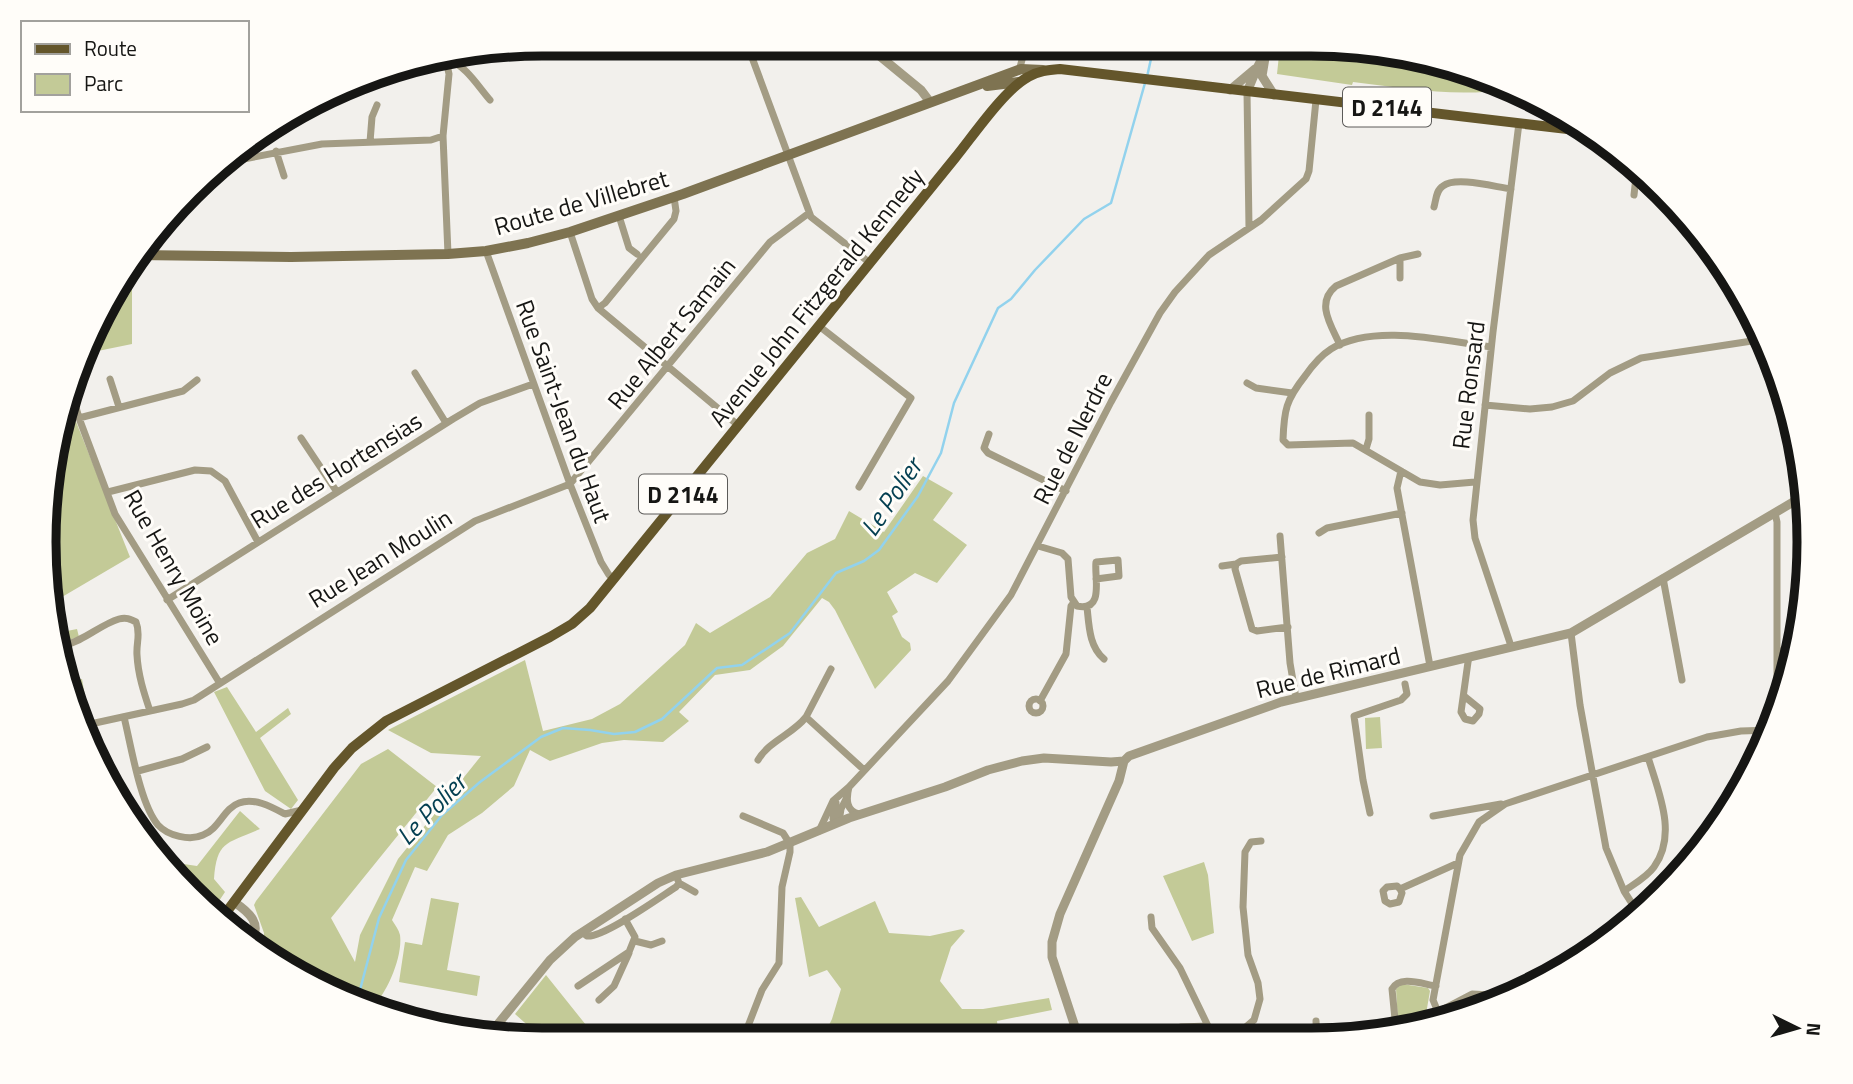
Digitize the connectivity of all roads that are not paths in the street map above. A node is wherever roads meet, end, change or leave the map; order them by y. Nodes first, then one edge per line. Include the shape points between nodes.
1 (751, 56) edge
2 (880, 56) edge
3 (1023, 56) edge
4 (1265, 56) edge
5 (458, 63) edge
6 (448, 65) edge
7 (1021, 69) junction
8 (1044, 70) junction
9 (1259, 72) junction
10 (1019, 82) junction
11 (1005, 83) junction
12 (990, 86) junction
13 (976, 87) junction
14 (1230, 90) junction
15 (1247, 92) junction
16 (1274, 96) junction
17 (490, 100) dead end
18 (1316, 100) junction
19 (930, 102) junction
20 (1000, 103) junction
21 (377, 105) dead end
22 (1519, 123) junction
23 (1566, 129) edge
24 (443, 136) junction
25 (370, 142) junction
26 (276, 151) junction
27 (788, 155) junction
28 (243, 158) edge
29 (284, 176) dead end
30 (1636, 181) edge
31 (1511, 189) junction
32 (1634, 195) dead end
33 (674, 197) junction
34 (1434, 207) dead end
35 (809, 213) junction
36 (619, 216) junction
37 (1248, 228) junction
38 (570, 232) junction
39 (486, 251) junction
40 (448, 254) junction
41 (637, 254) dead end
42 (1418, 254) dead end
43 (150, 255) edge
44 (1401, 258) junction
45 (870, 263) junction
46 (1400, 278) dead end
47 (598, 308) junction
48 (819, 326) junction
49 (1754, 342) edge
50 (1340, 345) junction
51 (1491, 346) junction
52 (668, 366) junction
53 (415, 373) dead end
54 (110, 379) dead end
55 (197, 380) dead end
56 (1247, 383) dead end
57 (533, 384) junction
58 (1292, 393) junction
59 (1485, 405) junction
60 (76, 407) edge
61 (119, 407) junction
62 (1369, 415) dead end
63 (79, 418) junction
64 (446, 423) junction
65 (739, 426) junction
66 (989, 433) dead end
67 (301, 438) dead end
68 (1366, 449) junction
69 (1401, 471) junction
70 (1475, 482) junction
71 (569, 484) junction
72 (859, 487) dead end
73 (1066, 491) junction
74 (107, 492) junction
75 (337, 492) junction
76 (1795, 501) edge
77 (1402, 513) junction
78 (1775, 513) junction
79 (1319, 533) dead end
80 (1280, 536) dead end
81 (258, 542) junction
82 (1038, 546) junction
83 (1282, 557) junction
84 (1236, 564) junction
85 (1222, 566) dead end
86 (1663, 578) junction
87 (615, 579) junction
88 (1096, 579) dead end
89 (167, 600) junction
90 (1074, 603) junction
91 (1087, 607) junction
92 (1288, 627) junction
93 (1571, 633) junction
94 (67, 645) edge
95 (1511, 646) junction
96 (1778, 651) junction
97 (1784, 651) edge
98 (1469, 657) junction
99 (1104, 659) dead end
100 (1430, 666) junction
101 (831, 669) dead end
102 (1777, 677) edge
103 (1682, 680) dead end
104 (219, 682) junction
105 (1405, 684) dead end
106 (1464, 696) dead end
107 (1296, 698) junction
108 (1040, 701) dead end
109 (150, 711) junction
110 (124, 717) junction
111 (806, 717) junction
112 (91, 723) edge
113 (1759, 730) edge
114 (207, 747) dead end
115 (1648, 757) junction
116 (758, 760) dead end
117 (1124, 761) junction
118 (863, 769) junction
119 (138, 771) junction
120 (1592, 776) junction
121 (843, 797) junction
122 (1505, 804) junction
123 (303, 810) junction
124 (1466, 810) junction
125 (1370, 813) dead end
126 (860, 814) junction
127 (743, 816) dead end
128 (1433, 816) dead end
129 (839, 822) junction
130 (1479, 822) junction
131 (819, 831) junction
132 (1261, 841) dead end
133 (790, 844) junction
134 (1458, 863) junction
135 (678, 879) junction
136 (1400, 889) dead end
137 (1624, 891) junction
138 (695, 892) dead end
139 (234, 902) junction
140 (1633, 905) edge
141 (227, 911) edge
142 (1151, 917) dead end
143 (625, 919) junction
144 (582, 932) junction
145 (254, 934) edge
146 (635, 941) junction
147 (662, 941) dead end
148 (629, 952) junction
149 (578, 986) dead end
150 (1436, 986) junction
151 (1487, 995) edge
152 (599, 1000) dead end
153 (1443, 1009) edge
154 (1438, 1011) edge
155 (1316, 1021) dead end
156 (1395, 1021) edge
157 (497, 1026) edge
158 (1208, 1026) junction
159 (1181, 1027) dead end
160 (747, 1028) edge
161 (1075, 1028) edge
162 (1210, 1028) edge
163 (1244, 1028) edge
164 (1316, 1028) edge

1 - 27 street
2 - 19 street
3 - 7 street
4 - 9 street
5 - 17 street
6 - 24 street
7 - 8 main road
7 - 11 street
7 - 13 main road
8 - 10 main road, Avenue John Fitzgerald Kennedy / D 2144
8 - 14 main road, Avenue John Fitzgerald Kennedy / D 2144
9 - 14 street
9 - 15 street
9 - 16 street
10 - 11 main road
10 - 20 main road, Avenue John Fitzgerald Kennedy / D 2144
11 - 12 main road
12 - 13 main road
12 - 20 main road
13 - 19 main road, Route de Villebret
14 - 15 main road, Avenue John Fitzgerald Kennedy / D 2144
15 - 16 main road, Avenue John Fitzgerald Kennedy / D 2144
15 - 37 street
16 - 18 main road, Avenue John Fitzgerald Kennedy / D 2144
18 - 22 main road, Avenue John Fitzgerald Kennedy / D 2144
18 - 37 street, Rue de Nerdre via 1306,179
19 - 27 main road, Route de Villebret
20 - 45 main road, Avenue John Fitzgerald Kennedy / D 2144
21 - 25 street
22 - 23 main road, Avenue John Fitzgerald Kennedy / D 2144
22 - 31 street, Rue Ronsard
24 - 25 street via 432,141
24 - 40 street
25 - 26 street
26 - 28 street
26 - 29 street
27 - 33 main road, Route de Villebret
27 - 35 street
30 - 32 street
31 - 34 street via 1454,182 1437,193
31 - 51 street, Rue Ronsard
33 - 36 main road, Route de Villebret
33 - 47 street via 674,219
35 - 45 street
35 - 52 street, Rue Albert Samain via 770,242
36 - 38 main road, Route de Villebret
36 - 41 street via 629,248
37 - 73 street, Rue de Nerdre via 1195,267 1160,313
38 - 39 main road, Route de Villebret
38 - 47 street
39 - 40 main road, Route de Villebret
39 - 57 street, Rue Saint-Jean du Haut
40 - 43 main road, Route de Villebret
42 - 44 street
44 - 46 street
44 - 50 street via 1330,291 1325,310
45 - 48 main road, Avenue John Fitzgerald Kennedy / D 2144
47 - 52 street
48 - 65 main road, Avenue John Fitzgerald Kennedy / D 2144
48 - 72 street via 911,398
49 - 59 street via 1641,358 1610,373 1573,401 1552,407
50 - 51 street via 1385,336
50 - 58 street via 1321,357
51 - 59 street, Rue Ronsard
52 - 65 street
52 - 71 street, Rue Albert Samain
53 - 64 street
54 - 61 street
55 - 61 street via 183,391
56 - 58 street
57 - 64 street, Rue des Hortensias
57 - 71 street, Rue Saint-Jean du Haut
58 - 68 street via 1283,416 1285,444 1353,443
59 - 70 street, Rue Ronsard
60 - 63 street, Rue Henry Moine
61 - 63 street
62 - 68 street
63 - 74 street, Rue Henry Moine
64 - 75 street, Rue des Hortensias
65 - 87 main road, Avenue John Fitzgerald Kennedy / D 2144
66 - 73 street via 984,443 988,453
67 - 75 street
68 - 69 street
69 - 70 street via 1430,485
69 - 77 street via 1397,488
70 - 95 street, Rue Ronsard via 1475,538
71 - 87 street, Rue Saint-Jean du Haut via 601,562
71 - 104 street, Rue Jean Moulin via 475,521
73 - 82 street, Rue de Nerdre
74 - 81 street via 195,470 211,471 225,481
74 - 89 street, Rue Henry Moine
75 - 81 street, Rue des Hortensias
76 - 78 street, Rue de Rimard
77 - 79 street
77 - 100 street
78 - 86 street, Rue de Rimard
78 - 96 street
80 - 83 street
81 - 89 street, Rue des Hortensias
82 - 90 street via 1068,559
82 - 118 street, Rue de Nerdre via 1018,584 965,660
83 - 84 street
83 - 92 street
84 - 85 street
84 - 92 street via 1252,629
86 - 93 street, Rue de Rimard
86 - 103 street
87 - 123 main road, Avenue John Fitzgerald Kennedy / D 2144 via 590,608 561,631 372,731 334,768
88 - 91 street via 1097,596
89 - 104 street, Rue Henry Moine
90 - 91 street
90 - 108 street via 1066,654
91 - 99 street via 1092,642
92 - 107 street
93 - 95 street, Rue de Rimard
93 - 120 street
94 - 109 street via 119,619 136,622 138,671
95 - 98 street, Rue de Rimard
96 - 97 street
96 - 102 street
98 - 100 street, Rue de Rimard
98 - 106 street
100 - 107 street, Rue de Rimard
101 - 111 street
104 - 109 street, Rue Jean Moulin via 194,700
105 - 125 street via 1407,694 1401,700 1354,716
107 - 117 street, Rue de Rimard
109 - 110 street, Rue Jean Moulin
110 - 112 street, Rue Jean Moulin
110 - 119 street
111 - 116 street
111 - 118 street
113 - 115 street via 1725,733
114 - 119 street
115 - 120 street
115 - 137 street via 1663,807 1664,840 1653,868
117 - 126 street, Rue de Rimard via 1022,761
117 - 161 street via 1052,942 1052,957
118 - 121 street, Rue de Nerdre
119 - 123 street via 159,826 180,836 193,838 211,831 242,802 263,804 285,814
120 - 122 street
120 - 137 street via 1606,848
121 - 126 street via 852,811
121 - 129 street, Rue de Nerdre
121 - 131 street via 831,805
122 - 124 street
122 - 130 street
123 - 139 main road, Avenue John Fitzgerald Kennedy / D 2144
124 - 128 street
124 - 130 street
126 - 129 street, Rue de Rimard
127 - 133 street via 783,833
129 - 131 street, Rue de Rimard
130 - 134 street
131 - 133 street, Rue de Rimard
132 - 163 street via 1251,842 1245,852 1243,907 1248,955 1260,999 1254,1020
133 - 135 street, Rue de Rimard
133 - 160 street via 782,887 779,963
134 - 136 street
134 - 150 street
135 - 138 street
135 - 143 street via 676,887
135 - 144 street, Rue de Rimard via 658,883
137 - 140 street
139 - 141 main road, Avenue John Fitzgerald Kennedy / D 2144
139 - 145 street via 254,919
142 - 158 street via 1152,928 1185,976
143 - 144 street via 593,937
143 - 146 street
144 - 157 street, Rue de Rimard via 550,960
146 - 147 street via 651,945
146 - 148 street
148 - 149 street
148 - 152 street via 614,986
150 - 154 street via 1433,1000
150 - 156 street via 1394,984
151 - 153 street via 1472,994
155 - 164 street
158 - 159 street
158 - 162 street

